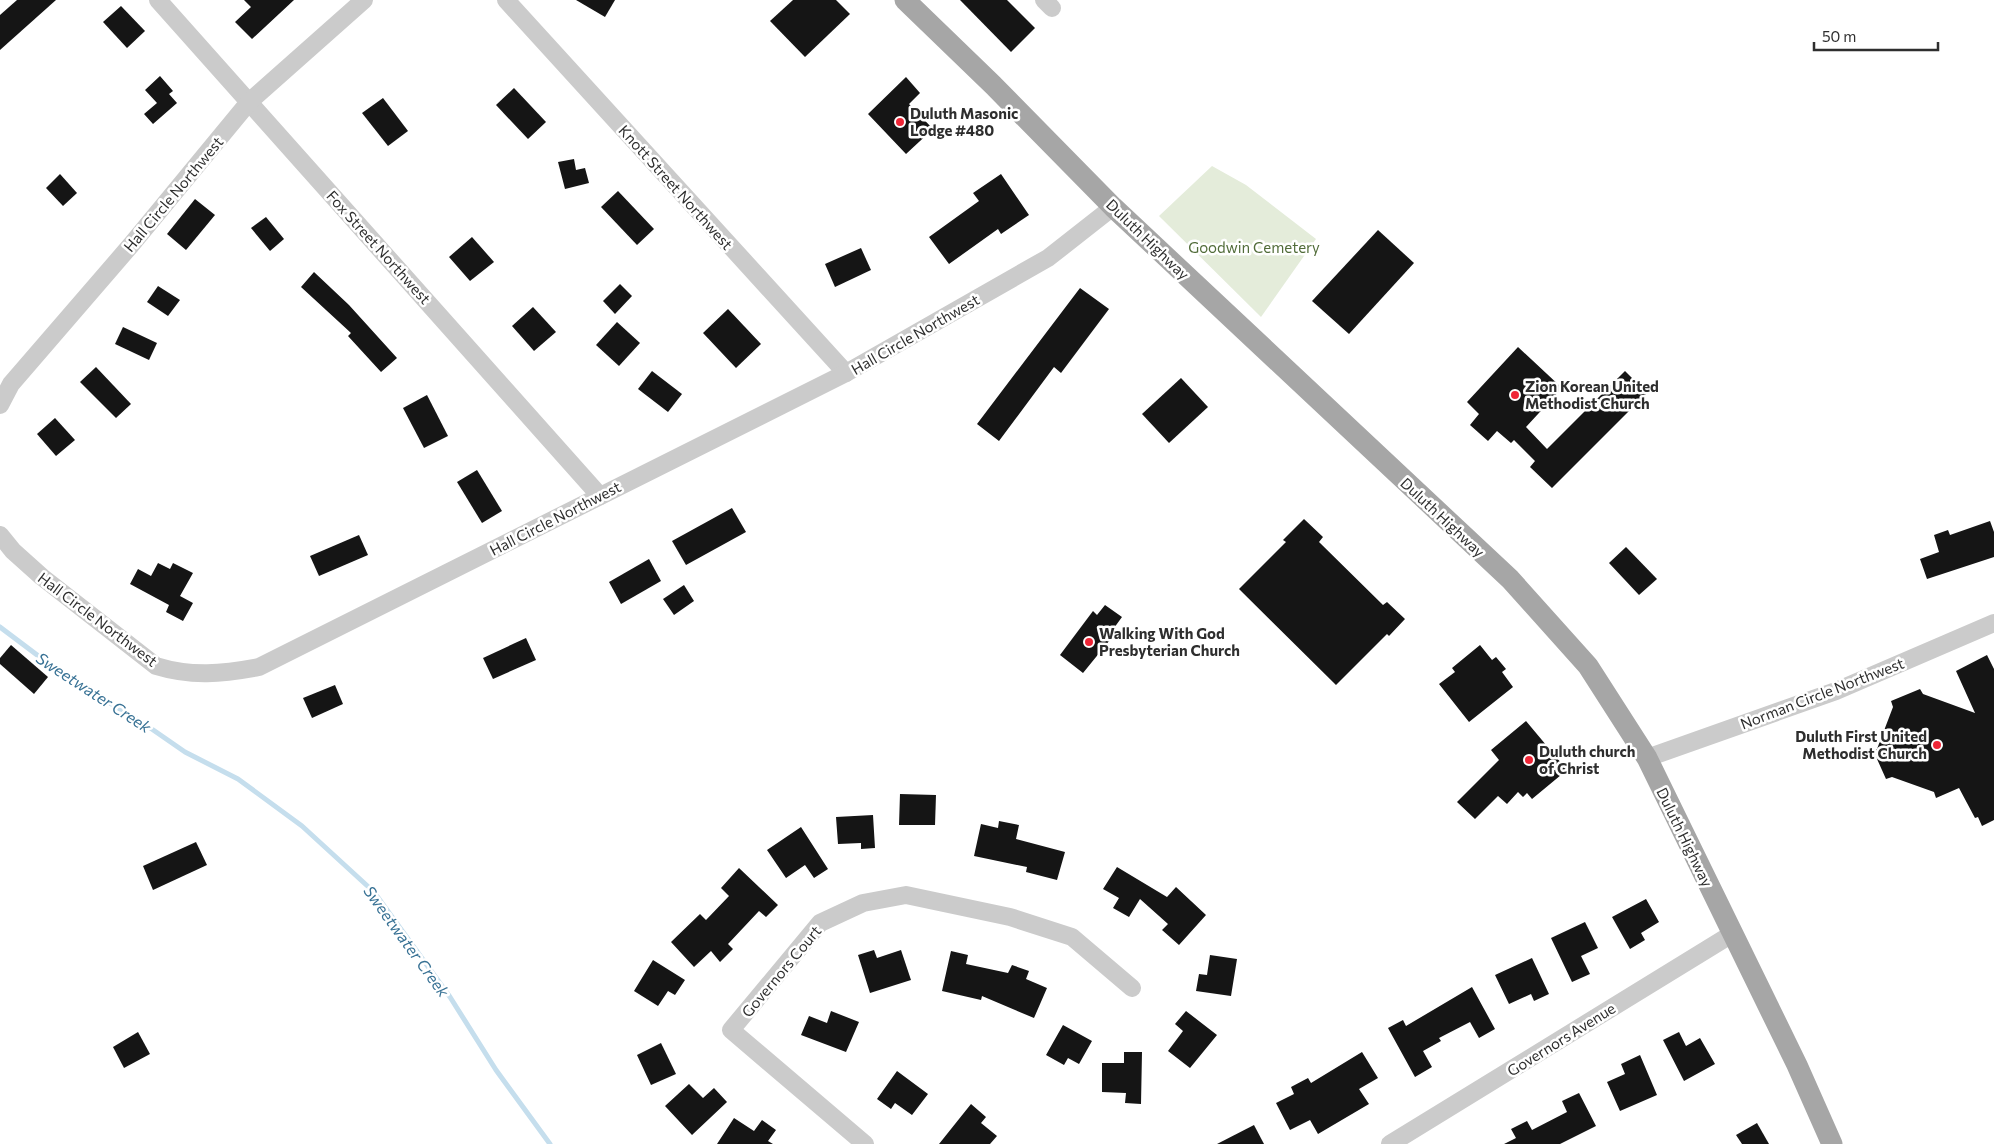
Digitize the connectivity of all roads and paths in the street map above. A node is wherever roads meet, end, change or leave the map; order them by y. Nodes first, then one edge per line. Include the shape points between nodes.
1 (158, 0) edge
2 (364, 0) edge
3 (506, 0) edge
4 (905, 0) edge
5 (249, 102) junction
6 (1113, 207) junction
7 (846, 374) junction
8 (0, 405) edge
9 (600, 496) junction
10 (0, 534) edge
11 (1994, 623) edge
12 (1647, 758) junction
13 (1732, 934) junction
14 (1132, 988) dead end
15 (865, 1144) edge
16 (1390, 1144) edge
17 (1832, 1144) edge

1 - 5 street, Fox Street Northwest
2 - 5 street, Hall Circle Northwest
3 - 7 street, Knott Street Northwest
4 - 6 main road, Duluth Highway
5 - 8 street, Hall Circle Northwest via 11,384
5 - 9 street, Fox Street Northwest
6 - 7 street, Hall Circle Northwest via 1048,258
6 - 12 main road, Duluth Highway via 1510,579 1588,666
7 - 9 street, Hall Circle Northwest
9 - 10 street, Hall Circle Northwest via 259,667 224,674 179,673 156,666 42,577 13,551
11 - 12 street, Norman Circle Northwest via 1836,691
12 - 13 main road, Duluth Highway
13 - 16 street, Governors Avenue
13 - 17 main road, Duluth Highway
14 - 15 street, Governors Court via 1072,937 1010,917 906,895 863,903 820,923 731,1030

